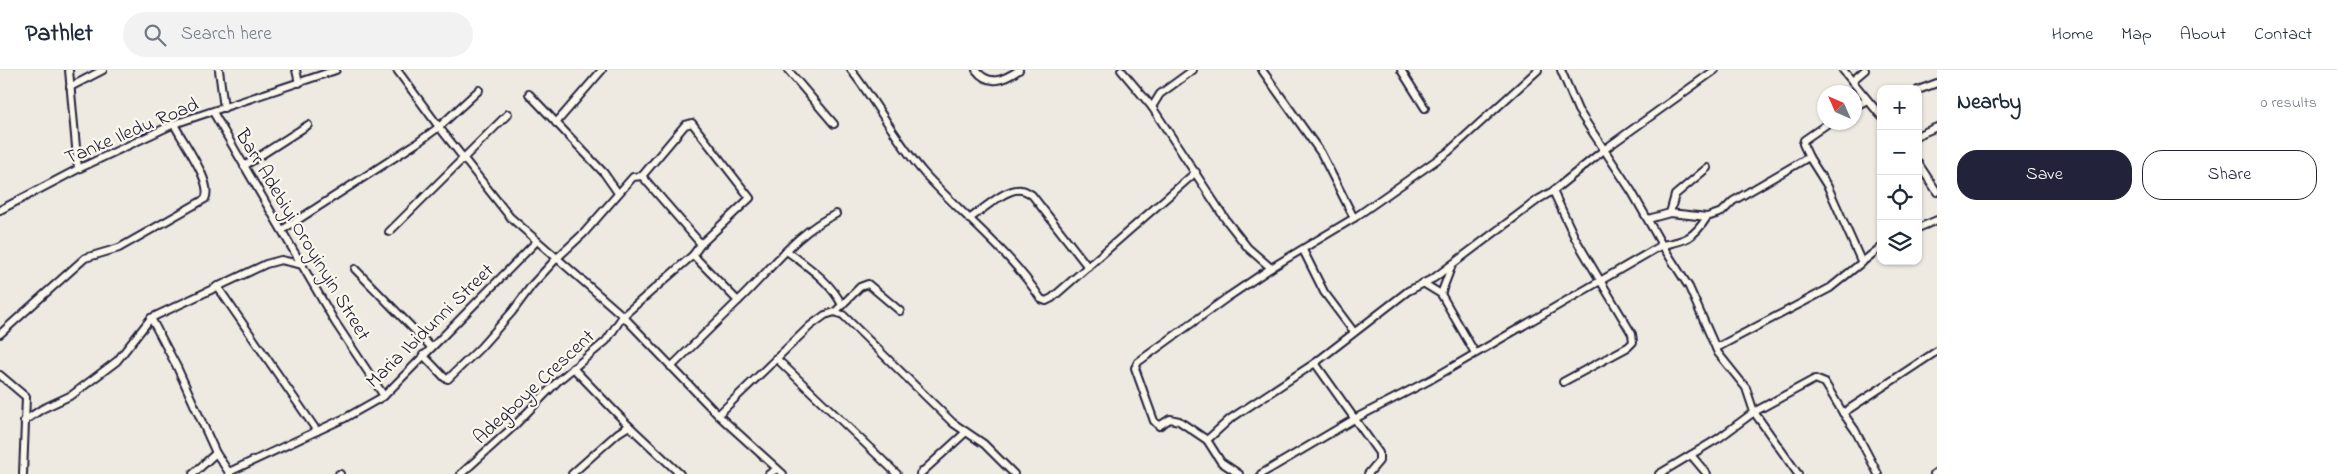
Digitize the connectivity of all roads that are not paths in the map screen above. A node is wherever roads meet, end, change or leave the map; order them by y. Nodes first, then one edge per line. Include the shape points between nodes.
1 (69, 70) edge
2 (103, 70) edge
3 (219, 70) edge
4 (296, 70) edge
5 (336, 70) edge
6 (397, 70) edge
7 (602, 70) edge
8 (788, 70) edge
9 (851, 70) edge
10 (976, 70) edge
11 (1019, 70) edge
12 (1121, 70) edge
13 (1193, 70) edge
14 (1262, 70) edge
15 (1401, 70) edge
16 (1538, 70) edge
17 (1561, 70) edge
18 (1714, 70) edge
19 (1842, 70) edge
20 (1865, 70) edge
21 (1852, 81) junction
22 (299, 83) junction
23 (1937, 83) edge
24 (70, 87) junction
25 (1922, 89) edge
26 (479, 90) dead end
27 (529, 94) dead end
28 (1867, 100) junction
29 (1862, 103) edge
30 (1152, 107) junction
31 (224, 108) junction
32 (1425, 108) dead end
33 (1877, 110) edge
34 (213, 112) junction
35 (508, 114) dead end
36 (556, 123) junction
37 (174, 124) junction
38 (834, 124) dead end
39 (308, 125) dead end
40 (439, 127) junction
41 (1937, 128) edge
42 (1818, 130) edge
43 (1922, 134) edge
44 (1605, 149) junction
45 (1809, 156) junction
46 (465, 159) junction
47 (244, 166) junction
48 (1707, 168) dead end
49 (1922, 168) edge
50 (78, 169) junction
51 (1196, 172) junction
52 (642, 176) junction
53 (1934, 180) edge
54 (1554, 191) junction
55 (1937, 192) edge
56 (618, 193) junction
57 (0, 210) edge
58 (1670, 213) junction
59 (836, 214) dead end
60 (1707, 217) junction
61 (1354, 218) junction
62 (969, 219) junction
63 (1648, 219) junction
64 (1937, 220) edge
65 (1922, 226) edge
66 (282, 230) junction
67 (388, 232) dead end
68 (536, 242) junction
69 (701, 244) junction
70 (1662, 245) junction
71 (1303, 250) junction
72 (787, 251) junction
73 (1877, 251) edge
74 (692, 255) junction
75 (556, 258) junction
76 (1862, 263) junction
77 (303, 265) junction
78 (1452, 265) junction
79 (1088, 267) junction
80 (1271, 268) junction
81 (355, 269) dead end
82 (1600, 280) junction
83 (1423, 283) junction
84 (217, 286) junction
85 (1441, 294) junction
86 (738, 301) junction
87 (842, 305) junction
88 (900, 311) dead end
89 (835, 312) junction
90 (622, 316) junction
91 (151, 318) junction
92 (1354, 332) junction
93 (0, 334) edge
94 (431, 347) junction
95 (1716, 348) junction
96 (1937, 351) edge
97 (1475, 353) junction
98 (423, 355) junction
99 (776, 358) junction
100 (1315, 363) junction
101 (671, 367) junction
102 (573, 368) junction
103 (0, 375) edge
104 (1563, 382) dead end
105 (384, 396) junction
106 (1754, 412) junction
107 (1843, 413) junction
108 (718, 415) junction
109 (1356, 418) junction
110 (24, 421) junction
111 (630, 426) junction
112 (317, 431) junction
113 (966, 432) junction
114 (1207, 440) junction
115 (216, 453) junction
116 (1692, 455) junction
117 (777, 468) junction
118 (229, 473) edge
119 (23, 474) edge
120 (193, 474) edge
121 (462, 474) edge
122 (572, 474) edge
123 (680, 474) edge
124 (769, 474) edge
125 (783, 474) edge
126 (898, 474) edge
127 (920, 474) edge
128 (1014, 474) edge
129 (1239, 474) edge
130 (1261, 474) edge
131 (1368, 474) edge
132 (1659, 474) edge
133 (1707, 474) edge
134 (1798, 474) edge
135 (1878, 474) edge

1 - 24 street
2 - 24 street
3 - 31 street
4 - 22 street
5 - 22 street, Tanke Iledu Road
6 - 40 street
7 - 36 street
8 - 38 street
9 - 62 street via 923,171
10 - 11 street via 994,82
12 - 30 street
13 - 30 street via 1160,94
14 - 61 street via 1321,153
15 - 32 street
16 - 61 street via 1448,152
17 - 44 street via 1578,110
18 - 44 street
19 - 21 street
20 - 21 street
21 - 28 street
22 - 31 street, Tanke Iledu Road
23 - 25 street
24 - 50 street
26 - 40 street
27 - 36 street
28 - 29 street
28 - 33 street
30 - 51 street
31 - 34 street, Tanke Iledu Road
34 - 37 street, Tanke Iledu Road
34 - 47 street, Barr Adebiyi Oroyinyin Street
35 - 46 street
36 - 56 street via 604,173
37 - 50 street, Tanke Iledu Road
37 - 93 street via 206,182 208,193 204,199 119,248 85,258
39 - 47 street
40 - 46 street
40 - 66 street
41 - 43 street
42 - 45 street via 1804,140
44 - 54 street
44 - 63 street
45 - 60 street via 1733,201 1722,212
45 - 76 street via 1828,187
46 - 67 street
46 - 68 street via 510,217
47 - 66 street, Barr Adebiyi Oroyinyin Street
48 - 58 street via 1676,195
49 - 53 street
50 - 57 street, Tanke Iledu Road
51 - 79 street
51 - 80 street via 1226,220 1248,248
52 - 56 street via 632,177
52 - 69 street
52 - 69 street, Adegboye Crescent via 685,125 692,123 750,198
53 - 55 street
54 - 78 street
54 - 82 street via 1569,226
56 - 75 street via 584,233
58 - 60 street
58 - 63 street
59 - 72 street via 807,231
60 - 70 street via 1690,238
61 - 71 street
62 - 79 street via 1000,197 1022,190 1032,195
62 - 79 street via 1010,257 1041,299 1052,298
63 - 70 street
64 - 65 street
66 - 77 street, Barr Adebiyi Oroyinyin Street
68 - 75 street
68 - 94 street, Maria Ibidunni Street
69 - 74 street, Adegboye Crescent
70 - 82 street
70 - 95 street via 1689,287
71 - 80 street
71 - 92 street via 1320,285
72 - 86 street
72 - 87 street via 826,282
73 - 76 street
74 - 86 street
74 - 90 street, Adegboye Crescent
75 - 90 street
75 - 98 street via 480,348 448,379
76 - 95 street via 1830,288
77 - 84 street via 281,260
77 - 105 street, Barr Adebiyi Oroyinyin Street via 335,322
78 - 83 street
78 - 85 street
80 - 114 street via 1138,362 1135,368 1154,421 1159,426 1174,418
81 - 94 street
82 - 97 street
82 - 104 street via 1632,334 1633,342
83 - 85 street
83 - 92 street
84 - 91 street
84 - 112 street
85 - 97 street
86 - 101 street
87 - 88 street via 860,287 868,284
87 - 89 street
89 - 99 street via 810,326
89 - 113 street via 843,315 907,380
90 - 101 street
90 - 102 street, Adegboye Crescent via 606,341
91 - 110 street via 117,361 72,396
91 - 115 street
92 - 100 street
94 - 98 street, Maria Ibidunni Street
95 - 106 street via 1746,388
96 - 107 street
97 - 109 street
98 - 105 street, Maria Ibidunni Street
99 - 108 street
99 - 126 street
100 - 109 street
100 - 114 street via 1230,419
101 - 108 street
102 - 111 street
102 - 121 street, Adegboye Crescent
103 - 110 street via 26,397
105 - 112 street, Maria Ibidunni Street
106 - 107 street via 1820,379
106 - 116 street
106 - 134 street
107 - 135 street
108 - 117 street
109 - 130 street
109 - 131 street via 1380,458
110 - 119 street
111 - 122 street
111 - 123 street
112 - 118 street, Maria Ibidunni Street
113 - 127 street
113 - 128 street via 984,444
114 - 129 street via 1220,462
115 - 118 street
115 - 120 street
116 - 132 street
116 - 133 street
117 - 124 street
117 - 125 street

